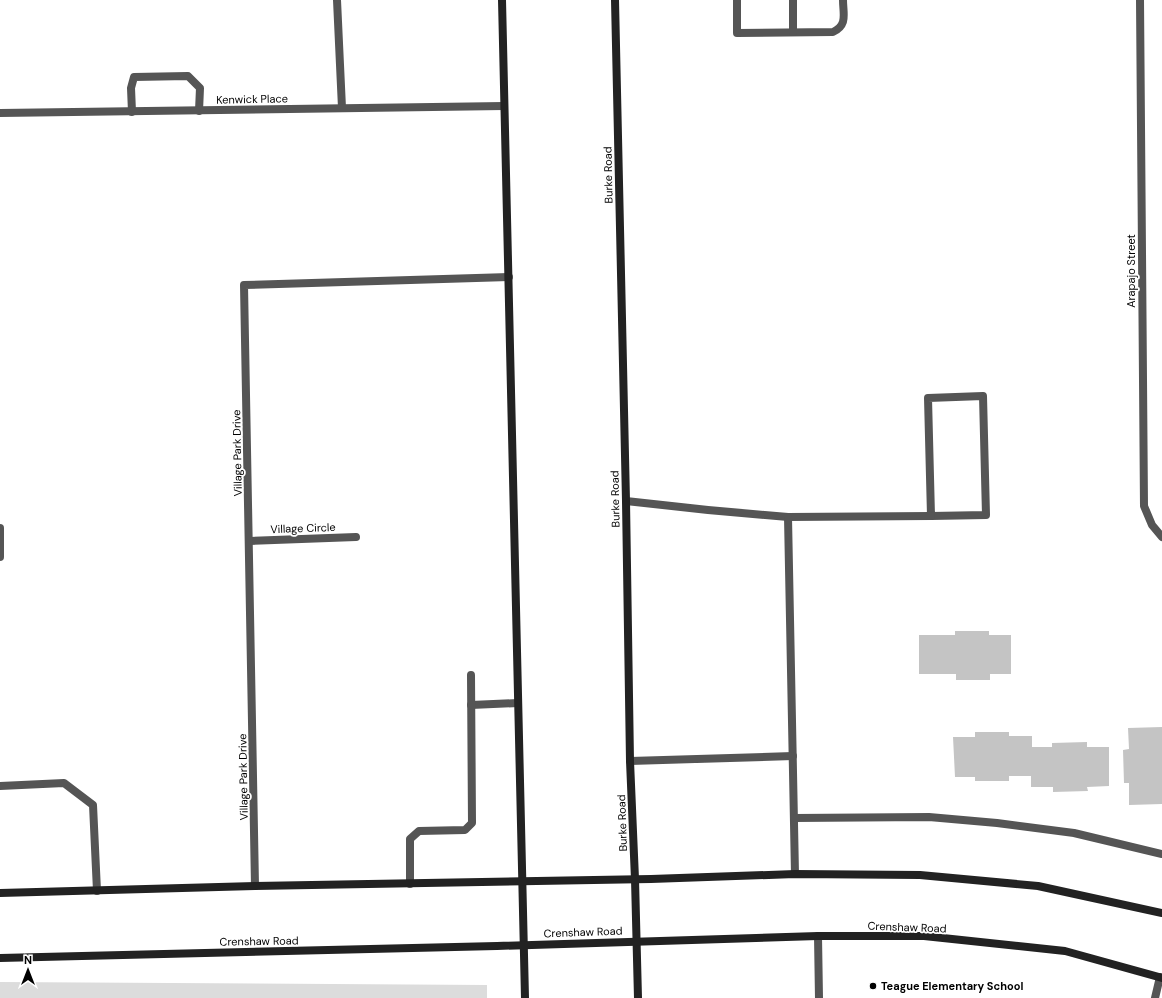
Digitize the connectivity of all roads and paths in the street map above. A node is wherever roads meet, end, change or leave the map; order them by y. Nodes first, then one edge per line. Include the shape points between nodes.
1 (337, 0) edge
2 (502, 0) edge
3 (615, 0) edge
4 (737, 0) edge
5 (792, 0) edge
6 (843, 0) edge
7 (1140, 0) edge
8 (793, 32) junction
9 (504, 106) junction
10 (342, 108) junction
11 (199, 111) junction
12 (132, 112) junction
13 (0, 113) edge
14 (509, 276) junction
15 (626, 501) junction
16 (931, 516) junction
17 (788, 517) junction
18 (0, 528) edge
19 (1162, 537) edge
20 (356, 538) dead end
21 (250, 541) junction
22 (0, 557) edge
23 (471, 675) dead end
24 (518, 703) junction
25 (471, 705) junction
26 (793, 756) junction
27 (630, 761) junction
28 (0, 786) edge
29 (794, 818) junction
30 (1162, 854) edge
31 (795, 874) junction
32 (635, 880) junction
33 (522, 882) junction
34 (410, 884) junction
35 (255, 886) junction
36 (97, 891) junction
37 (0, 893) edge
38 (1162, 913) edge
39 (818, 936) junction
40 (637, 942) junction
41 (523, 945) junction
42 (0, 958) edge
43 (1161, 977) edge
44 (525, 998) edge
45 (638, 998) edge
46 (819, 998) edge
47 (1155, 998) edge

1 - 10 street
2 - 9 main road
3 - 15 main road, Burke Road
4 - 8 street via 737,33
5 - 8 street
6 - 8 street via 843,23 833,32
7 - 19 street, Arapajo Street via 1144,506 1152,525
9 - 10 street, Kenwick Place
9 - 14 main road
10 - 11 street, Kenwick Place
11 - 12 street, Kenwick Place
11 - 12 street via 200,88 188,76 134,77 131,88
12 - 13 street, Kenwick Place
14 - 21 street, Village Park Drive via 244,284
14 - 24 main road
15 - 17 street
15 - 27 main road, Burke Road
16 - 16 street via 986,515 983,396 928,398
16 - 17 street
17 - 26 street
18 - 22 street
20 - 21 street, Village Circle
21 - 35 street, Village Park Drive
23 - 25 street
24 - 25 street
24 - 33 main road
25 - 34 street via 472,823 466,830 419,831 410,839
26 - 27 street
26 - 29 street
27 - 32 main road, Burke Road
28 - 36 street via 64,784 93,805
29 - 30 street via 929,817 997,823 1074,833
29 - 31 street
31 - 32 main road
31 - 38 main road via 920,875 1038,886
32 - 33 main road
32 - 40 main road, Burke Road
33 - 34 main road
33 - 41 main road
34 - 35 main road
35 - 36 main road
36 - 37 main road
39 - 40 main road, Crenshaw Road
39 - 43 main road, Crenshaw Road via 924,936 1065,951
39 - 46 street
40 - 41 main road, Crenshaw Road
40 - 45 main road, Burke Road
41 - 42 main road, Crenshaw Road
41 - 44 main road
43 - 47 street

